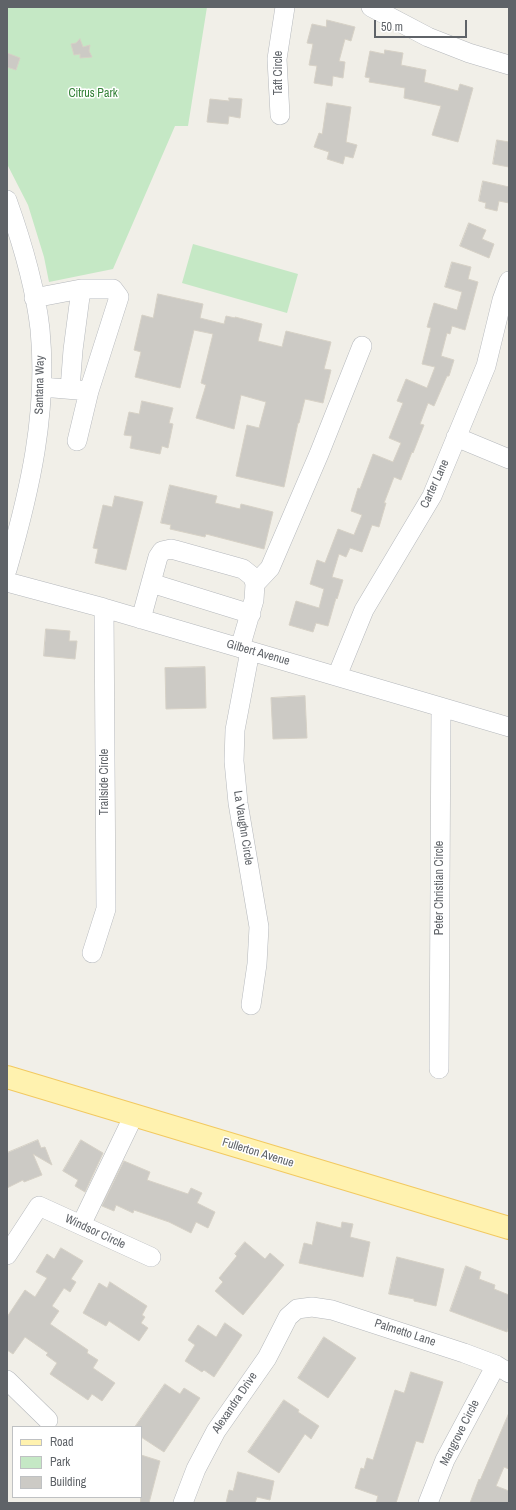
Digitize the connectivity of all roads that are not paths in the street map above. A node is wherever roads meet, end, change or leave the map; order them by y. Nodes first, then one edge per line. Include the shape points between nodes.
1 (285, 7) edge
2 (371, 7) edge
3 (509, 65) edge
4 (280, 115) dead end
5 (7, 200) edge
6 (509, 281) edge
7 (82, 289) junction
8 (34, 298) junction
9 (362, 346) dead end
10 (42, 387) junction
11 (70, 389) junction
12 (89, 391) junction
13 (456, 438) junction
14 (77, 441) dead end
15 (509, 459) edge
16 (7, 570) edge
17 (7, 582) edge
18 (151, 583) junction
19 (255, 584) junction
20 (104, 608) junction
21 (250, 614) junction
22 (141, 619) junction
23 (245, 649) junction
24 (337, 676) junction
25 (441, 707) junction
26 (509, 727) edge
27 (92, 953) dead end
28 (251, 1005) dead end
29 (439, 1069) dead end
30 (7, 1077) edge
31 (134, 1115) junction
32 (81, 1225) junction
33 (509, 1228) edge
34 (7, 1255) edge
35 (151, 1257) dead end
36 (297, 1309) joint
37 (502, 1369) edge
38 (7, 1380) edge
39 (48, 1420) dead end
40 (183, 1503) edge
41 (428, 1503) edge

1 - 4 street, Taft Circle via 277,59
2 - 3 street via 428,37
5 - 8 street, Santana Way via 22,245
6 - 13 street, Carter Lane via 486,366
7 - 8 street
7 - 11 street
7 - 12 street via 113,289 120,297
8 - 10 street, Santana Way via 40,328
9 - 19 street via 270,568
10 - 11 street
10 - 16 street, Santana Way via 35,458
11 - 12 street
12 - 14 street
13 - 15 street
13 - 24 street, Carter Lane via 432,496 364,610
17 - 20 street, Gilbert Avenue
18 - 19 street via 160,554 171,549 243,569 253,577
18 - 21 street
18 - 22 street
19 - 21 street, La Vaughn Circle
20 - 22 street, Gilbert Avenue
20 - 27 street, Trailside Circle via 106,909
21 - 23 street, La Vaughn Circle
22 - 23 street, Gilbert Avenue
23 - 24 street, Gilbert Avenue
23 - 28 street, La Vaughn Circle via 235,730 234,761 238,803 259,927
24 - 25 street, Gilbert Avenue
25 - 26 street, Gilbert Avenue
25 - 29 street, Peter Christian Circle
30 - 31 main road, Fullerton Avenue
31 - 32 street
31 - 33 main road, Fullerton Avenue
32 - 34 street, Windsor Circle via 39,1206
32 - 35 street, Windsor Circle
36 - 37 street, Palmetto Lane via 312,1307 332,1310 464,1353
36 - 40 street, Alexandra Drive via 288,1317 267,1358 216,1431 196,1469
37 - 41 street, Mangrove Circle via 444,1460
38 - 39 street

